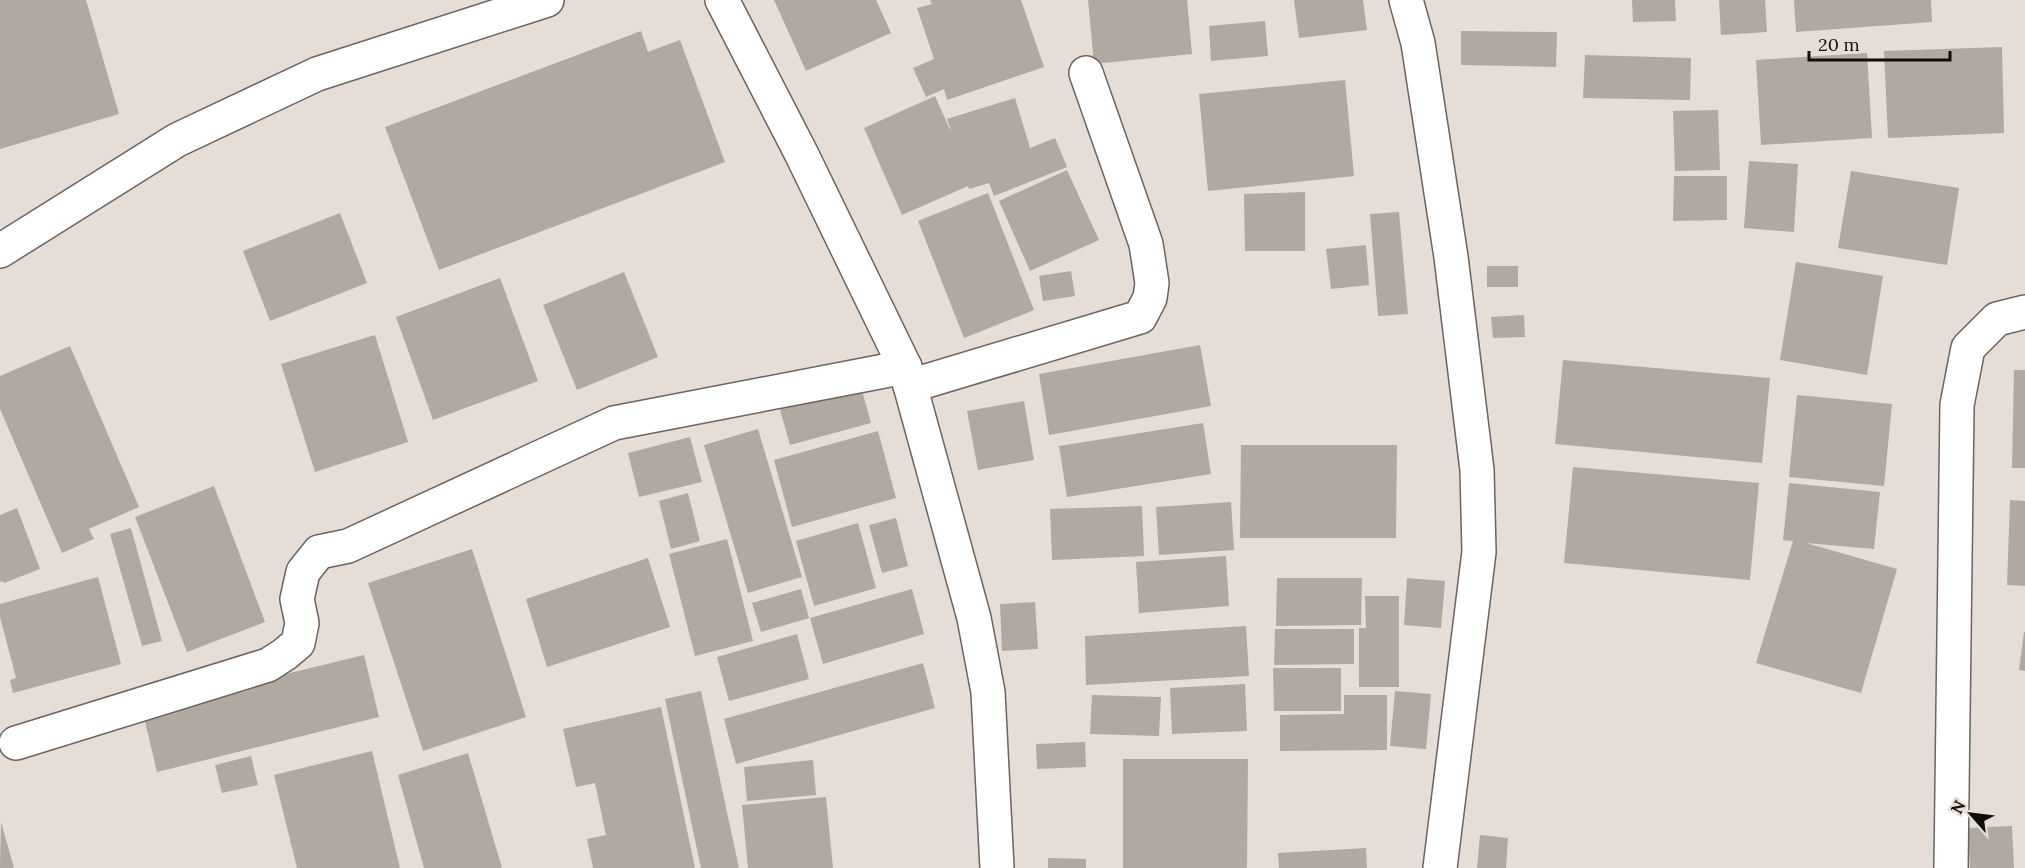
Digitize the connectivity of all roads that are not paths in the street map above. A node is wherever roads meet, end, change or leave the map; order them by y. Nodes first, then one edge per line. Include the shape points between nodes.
1 (547, 0) edge
2 (722, 0) edge
3 (1406, 0) edge
4 (1086, 73) dead end
5 (0, 251) edge
6 (2025, 312) edge
7 (907, 377) junction
8 (16, 743) dead end
9 (997, 868) edge
10 (1440, 868) edge
11 (1951, 868) edge

1 - 5 street via 317,74 177,140
2 - 7 street via 801,153
3 - 10 street via 1418,43 1439,178 1477,470 1479,552
4 - 7 street via 1150,261 1150,298 1140,317
6 - 11 street via 1997,319 1968,348 1957,405
7 - 8 street via 614,423 348,546 319,552 303,572 297,600 302,623 298,643 268,664
7 - 9 street via 974,618 988,692

